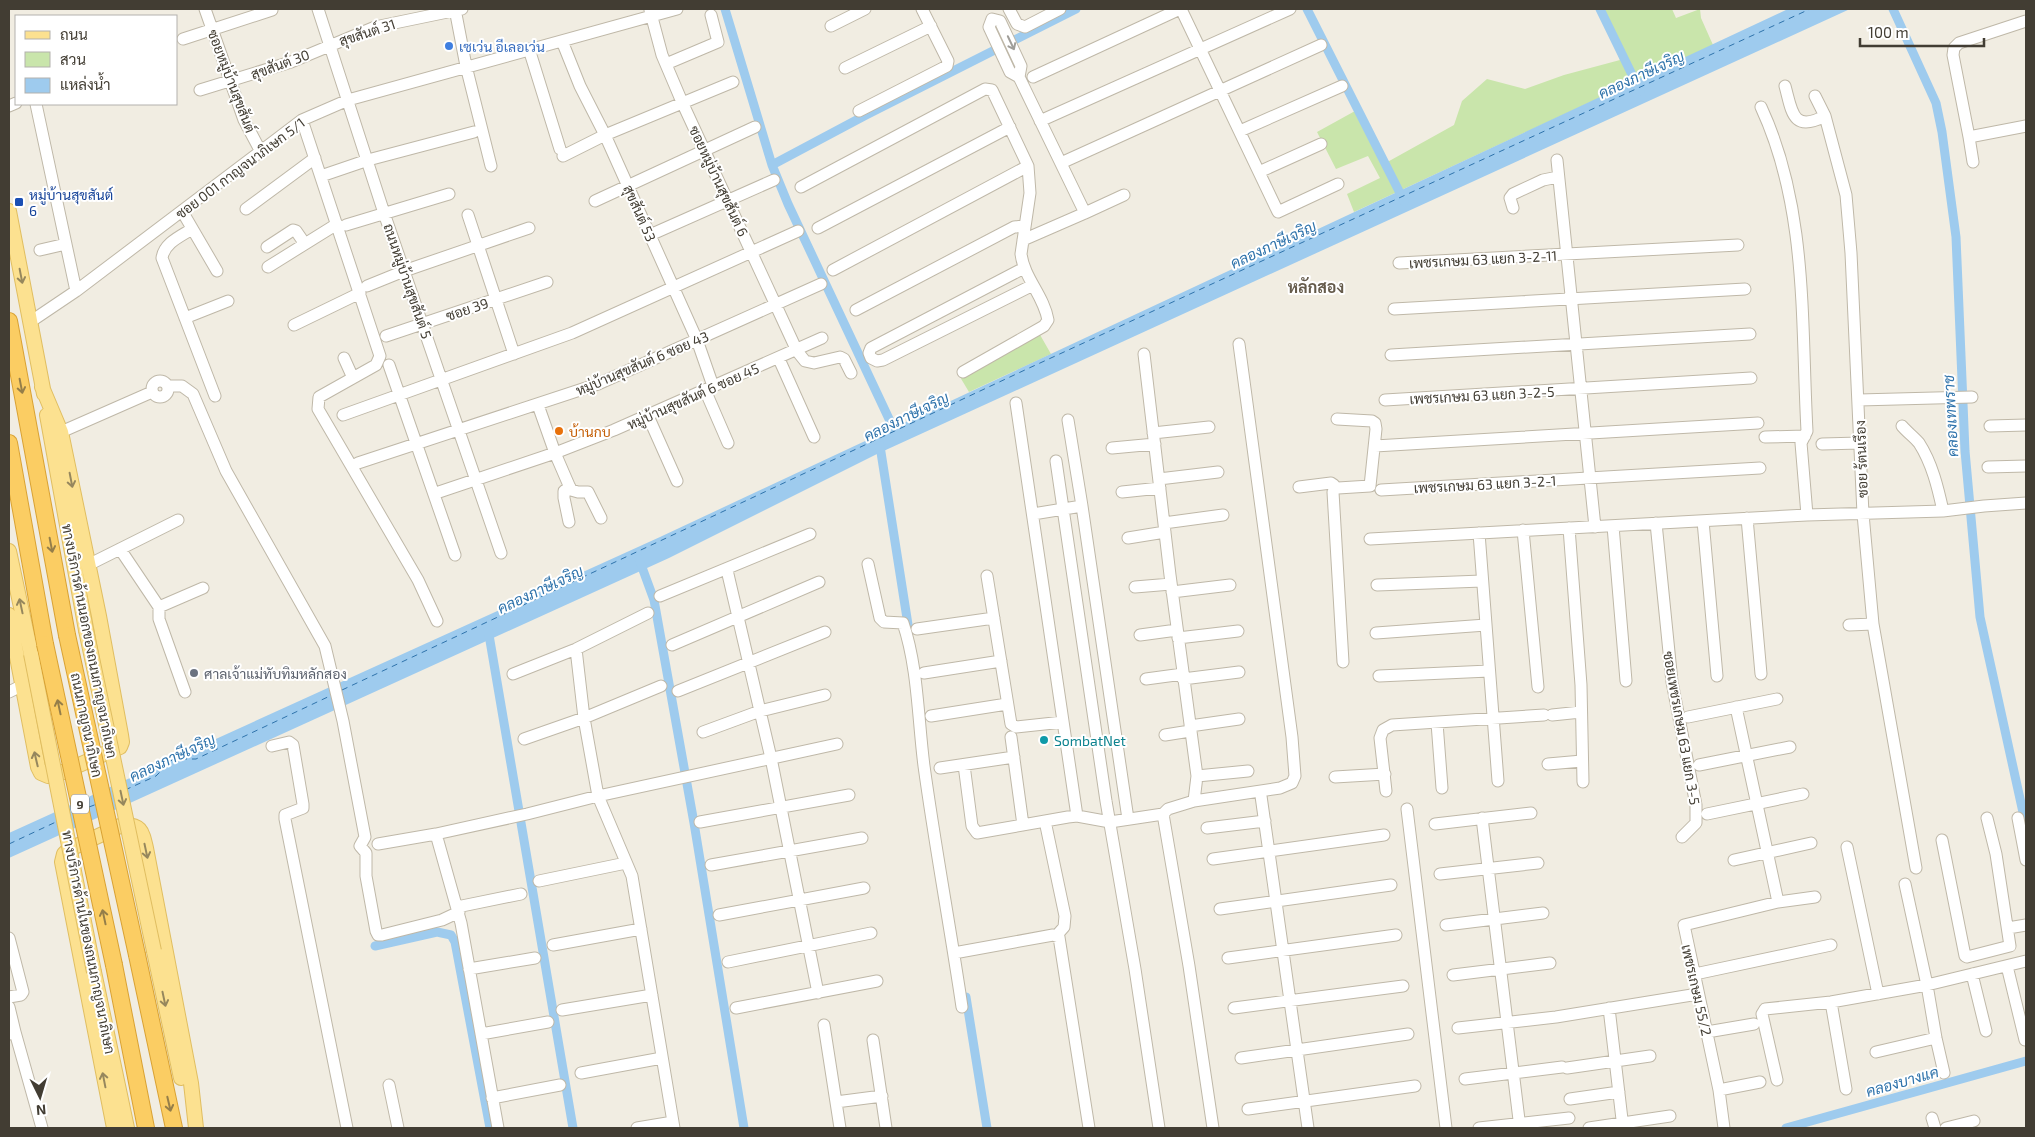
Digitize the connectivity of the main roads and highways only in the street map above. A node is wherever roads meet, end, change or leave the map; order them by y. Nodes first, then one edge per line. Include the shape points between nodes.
1 (9, 211) edge
2 (9, 321) edge
3 (42, 387) junction
4 (9, 443) edge
5 (9, 551) edge
6 (9, 615) edge
7 (15, 689) edge
8 (114, 1128) edge
9 (127, 1128) edge
10 (146, 1128) edge
11 (174, 1128) edge
12 (191, 1128) edge
13 (196, 1128) edge

1 -> 3 main road, ทางบริการด้านนอกของถนนกาญจนาภิเษก
2 -> 11 highway, ถนนกาญจนาภิเษก / 9, bridge via 67,635
3 -> 7 main road via 61,432 120,727 120,747 54,776 41,773
3 -> 12 main road, ทางบริการด้านนอกของถนนกาญจนาภิเษก, bridge via 86,630
10 -> 4 highway, ถนนกาญจนาภิเษก / 9, bridge via 46,644
9 -> 5 main road, ทางบริการด้านในของถนนกาญจนาภิเษก, bridge
6 - 7 main road
8 -> 13 main road via 62,862 68,850 122,825 138,828 146,848 191,1083

